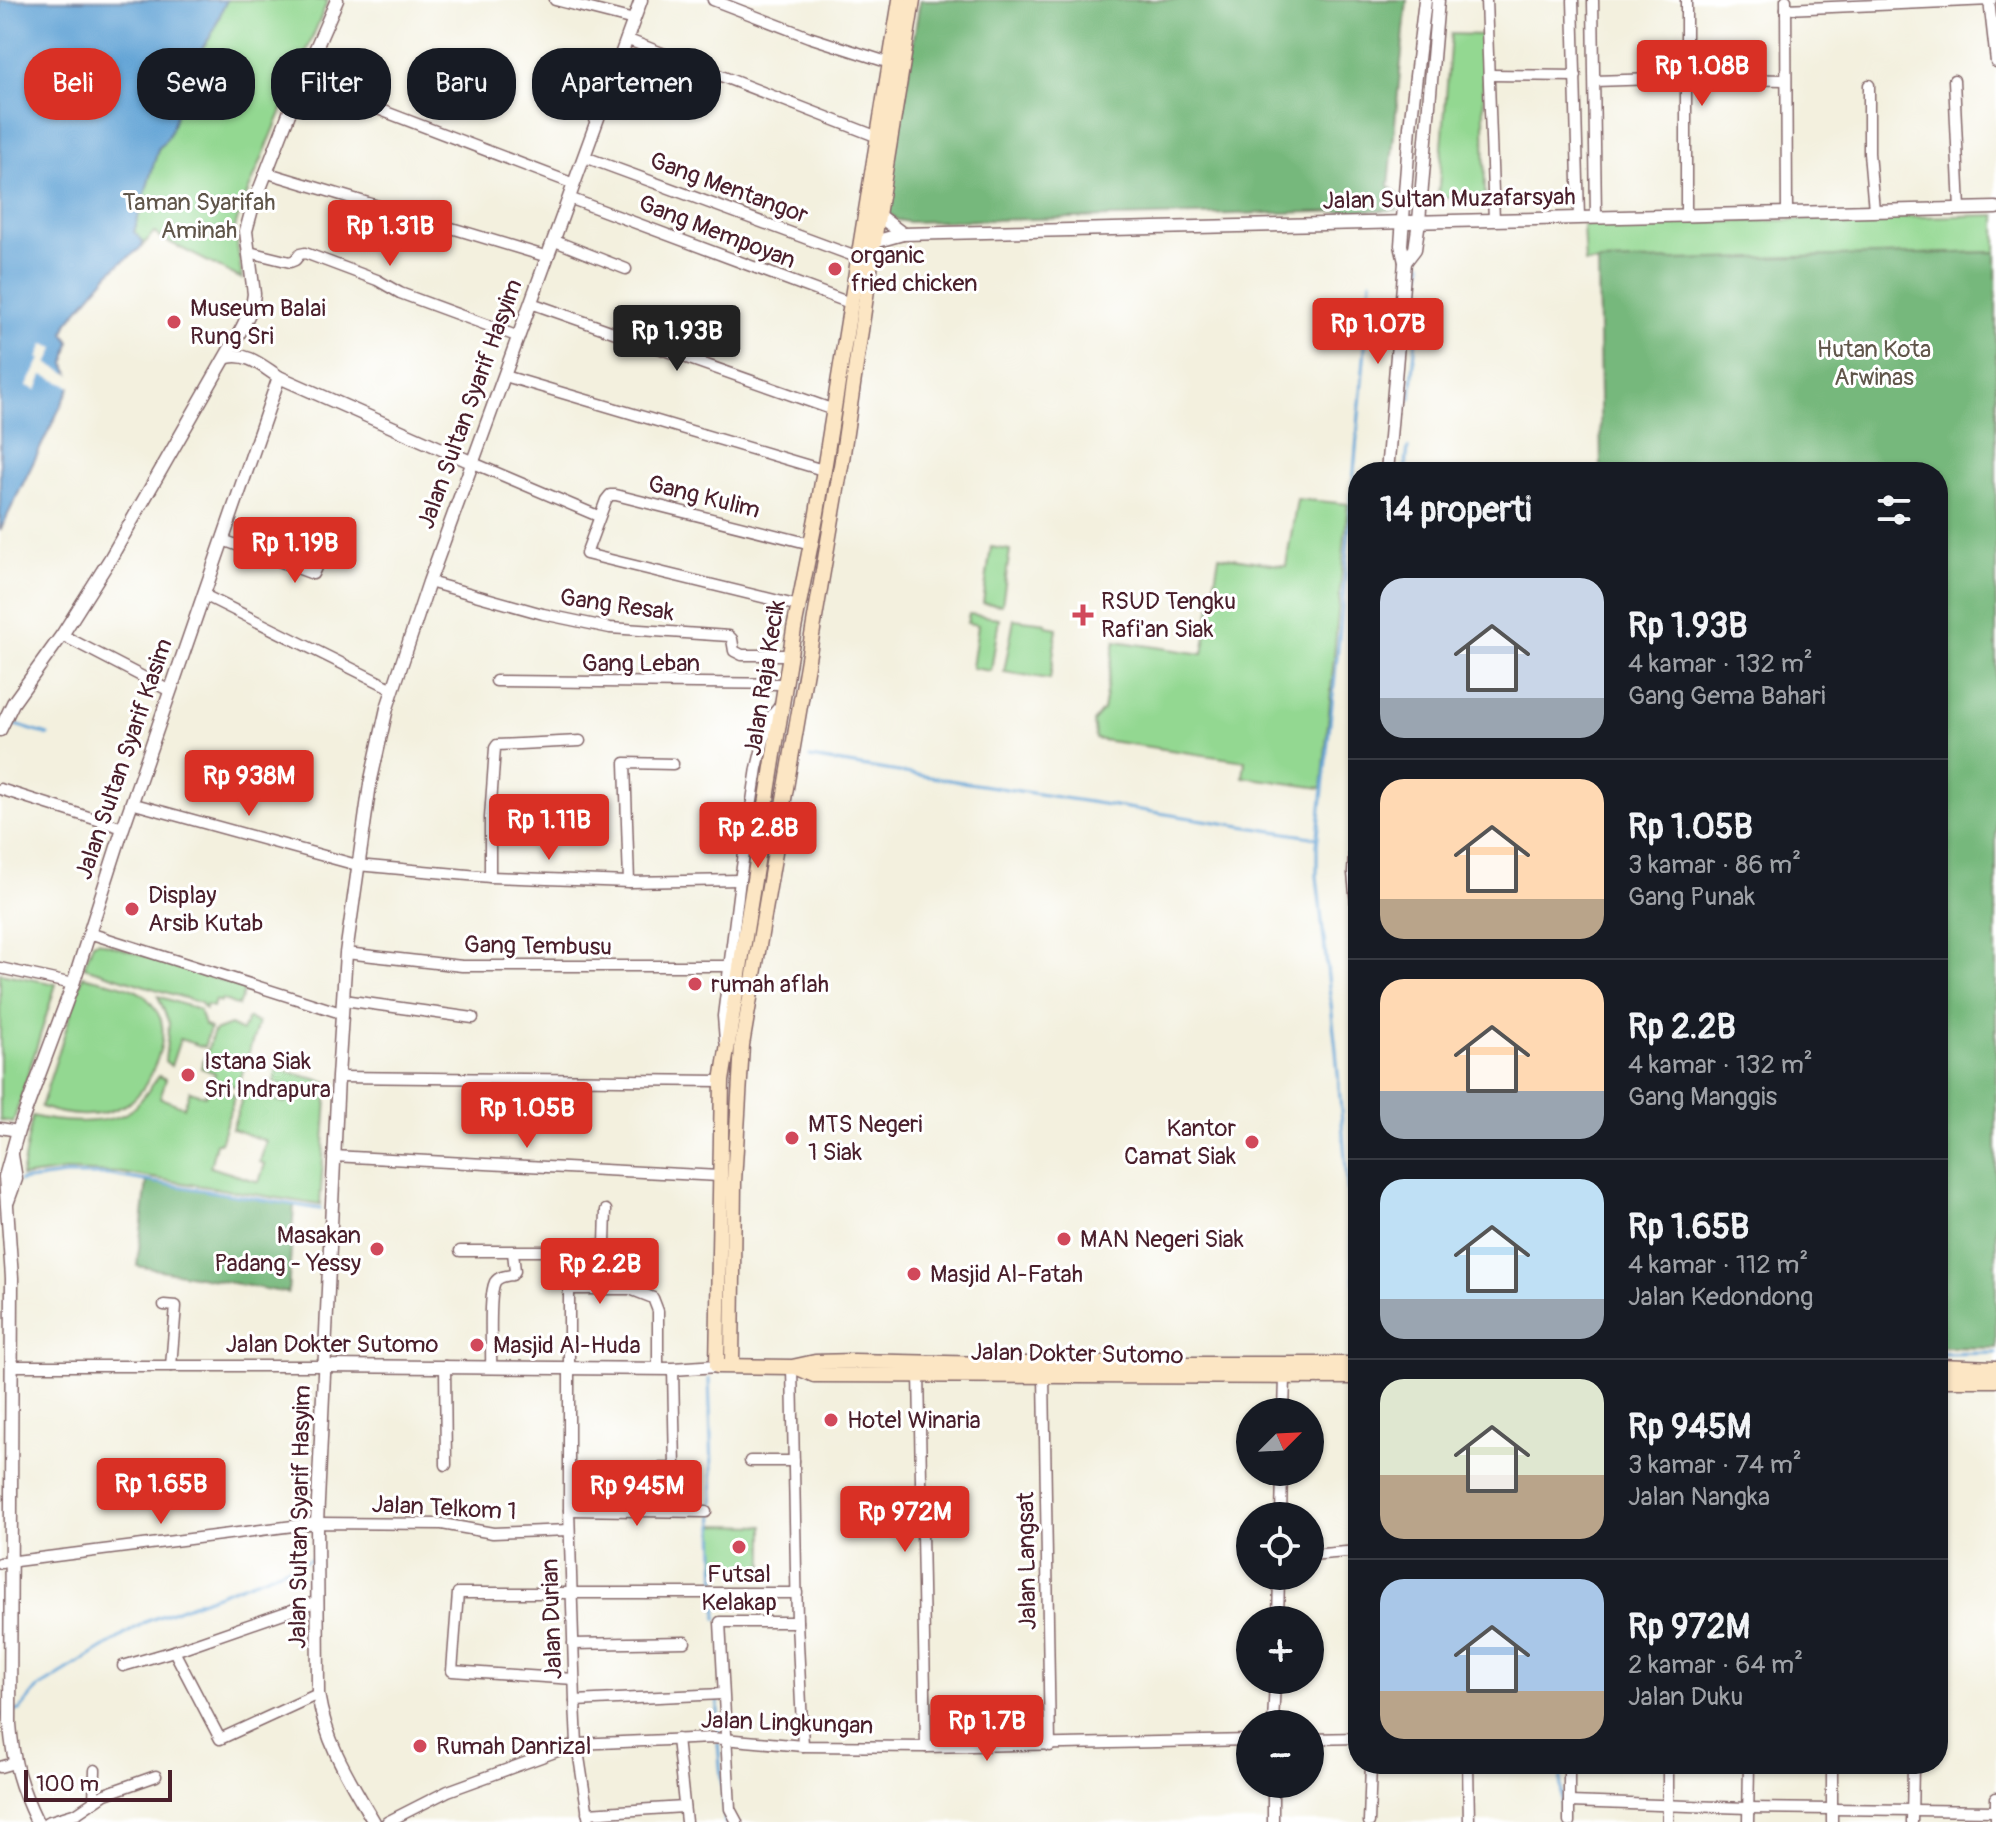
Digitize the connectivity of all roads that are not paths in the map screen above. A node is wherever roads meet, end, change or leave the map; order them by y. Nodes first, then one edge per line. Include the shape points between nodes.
1 (337, 0) edge
2 (555, 0) edge
3 (641, 0) edge
4 (713, 0) edge
5 (902, 0) edge
6 (1425, 0) edge
7 (1438, 0) edge
8 (1486, 0) edge
9 (1573, 0) edge
10 (1593, 0) edge
11 (1686, 0) edge
12 (1990, 0) edge
13 (1786, 5) edge
14 (634, 20) junction
15 (626, 39) junction
16 (316, 48) edge
17 (1996, 62) edge
18 (890, 63) junction
19 (1490, 75) junction
20 (1576, 76) junction
21 (1685, 78) junction
22 (1785, 80) junction
23 (1954, 80) dead end
24 (1595, 81) junction
25 (1869, 85) dead end
26 (889, 109) junction
27 (391, 114) edge
28 (287, 120) edge
29 (878, 137) junction
30 (585, 157) junction
31 (268, 173) junction
32 (574, 184) junction
33 (569, 198) junction
34 (1996, 208) edge
35 (1960, 209) junction
36 (1874, 210) junction
37 (1787, 213) junction
38 (878, 215) junction
39 (1686, 215) junction
40 (1596, 217) junction
41 (1579, 218) junction
42 (1404, 220) junction
43 (1494, 220) junction
44 (1419, 221) junction
45 (903, 234) junction
46 (555, 241) junction
47 (874, 242) junction
48 (249, 252) junction
49 (548, 257) junction
50 (859, 258) junction
51 (1405, 262) junction
52 (626, 269) dead end
53 (531, 303) junction
54 (850, 303) junction
55 (242, 328) junction
56 (519, 337) junction
57 (228, 357) junction
58 (252, 360) junction
59 (505, 376) junction
60 (279, 377) junction
61 (834, 410) junction
62 (471, 462) junction
63 (1388, 462) edge
64 (823, 470) junction
65 (598, 516) junction
66 (331, 534) dead end
67 (223, 540) junction
68 (811, 544) junction
69 (429, 582) junction
70 (204, 595) junction
71 (799, 606) junction
72 (62, 635) junction
73 (791, 655) junction
74 (496, 681) dead end
75 (786, 684) junction
76 (393, 689) junction
77 (170, 691) junction
78 (784, 701) junction
79 (0, 730) edge
80 (580, 741) dead end
81 (673, 764) dead end
82 (0, 789) edge
83 (131, 803) junction
84 (123, 828) junction
85 (357, 865) junction
86 (490, 877) junction
87 (740, 880) junction
88 (629, 882) junction
89 (89, 933) junction
90 (346, 953) junction
91 (729, 966) junction
92 (0, 968) edge
93 (73, 984) junction
94 (342, 1007) junction
95 (473, 1018) dead end
96 (735, 1044) junction
97 (338, 1077) junction
98 (722, 1081) junction
99 (0, 1128) edge
100 (18, 1131) junction
101 (333, 1156) junction
102 (719, 1176) junction
103 (606, 1210) dead end
104 (4, 1234) edge
105 (726, 1243) junction
106 (460, 1251) dead end
107 (513, 1252) junction
108 (567, 1255) junction
109 (569, 1289) junction
110 (164, 1305) dead end
111 (1348, 1364) edge
112 (12, 1366) junction
113 (171, 1366) junction
114 (326, 1366) junction
115 (445, 1366) junction
116 (724, 1366) junction
117 (1948, 1366) edge
118 (491, 1367) junction
119 (567, 1367) junction
120 (794, 1367) junction
121 (919, 1368) junction
122 (1996, 1368) edge
123 (658, 1369) junction
124 (673, 1369) junction
125 (1044, 1375) junction
126 (1348, 1377) edge
127 (1285, 1378) junction
128 (1948, 1380) edge
129 (1996, 1380) edge
130 (1284, 1398) edge
131 (6, 1415) edge
132 (750, 1461) dead end
133 (794, 1461) junction
134 (446, 1465) dead end
135 (569, 1470) junction
136 (569, 1510) junction
137 (706, 1512) dead end
138 (317, 1523) junction
139 (569, 1530) junction
140 (1348, 1552) edge
141 (1324, 1554) edge
142 (5, 1562) edge
143 (572, 1593) junction
144 (797, 1593) junction
145 (318, 1601) junction
146 (797, 1622) junction
147 (685, 1642) dead end
148 (573, 1644) junction
149 (174, 1651) junction
150 (123, 1666) dead end
151 (5, 1679) edge
152 (574, 1679) junction
153 (318, 1694) junction
154 (722, 1694) junction
155 (575, 1701) junction
156 (1348, 1738) edge
157 (677, 1739) junction
158 (1324, 1739) edge
159 (725, 1740) junction
160 (1236, 1740) edge
161 (577, 1744) junction
162 (803, 1746) junction
163 (1050, 1746) junction
164 (926, 1747) junction
165 (14, 1763) junction
166 (0, 1767) edge
167 (95, 1770) dead end
168 (1371, 1774) edge
169 (1468, 1774) edge
170 (1569, 1774) edge
171 (1668, 1774) edge
172 (1749, 1774) edge
173 (1832, 1774) edge
174 (1913, 1774) edge
175 (156, 1776) dead end
176 (1273, 1798) edge
177 (1996, 1798) edge
178 (94, 1801) junction
179 (1569, 1802) junction
180 (1668, 1806) junction
181 (684, 1807) junction
182 (1748, 1808) junction
183 (1832, 1808) junction
184 (1913, 1810) junction
185 (1996, 1811) edge
186 (588, 1818) edge
187 (368, 1820) edge
188 (37, 1822) edge
189 (47, 1822) edge
190 (387, 1822) edge
191 (686, 1822) edge
192 (737, 1822) edge
193 (1273, 1822) edge
194 (1369, 1822) edge
195 (1469, 1822) edge
196 (1569, 1822) edge
197 (1668, 1822) edge
198 (1748, 1822) edge
199 (1832, 1822) edge
200 (1912, 1822) edge
201 (1996, 1822) edge

1 - 16 street
2 - 14 street
3 - 14 street, Jalan Sultan Syarif Hasyim
4 - 18 street
5 - 18 main road, Jalan Raja Kecik
5 - 26 main road, Jalan Raja Kecik
6 - 42 street
7 - 44 street
8 - 19 street
9 - 20 street
10 - 24 street
11 - 21 street
12 - 13 street
12 - 17 street
13 - 22 street
14 - 15 street, Jalan Sultan Syarif Hasyim
15 - 29 street
15 - 30 street, Jalan Sultan Syarif Hasyim
18 - 26 main road, Jalan Raja Kecik
19 - 20 street
19 - 43 street
20 - 41 street
21 - 22 street
21 - 24 street
21 - 39 street
22 - 37 street
23 - 35 street
24 - 40 street
25 - 36 street
26 - 29 main road, Jalan Raja Kecik
26 - 38 main road, Jalan Raja Kecik
27 - 32 street
28 - 31 street
29 - 50 main road, Jalan Raja Kecik
30 - 32 street, Jalan Sultan Syarif Hasyim
30 - 50 street, Gang Mentangor
31 - 48 street via 246,231
31 - 49 street
32 - 33 street, Jalan Sultan Syarif Hasyim
33 - 46 street, Jalan Sultan Syarif Hasyim
33 - 54 street, Gang Mempoyan
34 - 35 street, Jalan Sultan Muzafarsyah
35 - 36 street, Jalan Sultan Muzafarsyah
36 - 37 street, Jalan Sultan Muzafarsyah
37 - 39 street, Jalan Sultan Muzafarsyah
38 - 45 street
38 - 47 main road, Jalan Raja Kecik
39 - 40 street, Jalan Sultan Muzafarsyah
40 - 41 street, Jalan Sultan Muzafarsyah
41 - 43 street, Jalan Sultan Muzafarsyah
42 - 44 street, Jalan Sultan Muzafarsyah
42 - 45 street, Jalan Sultan Muzafarsyah
42 - 51 street
43 - 44 street, Jalan Sultan Muzafarsyah
44 - 51 street via 1415,249
45 - 47 street, Jalan Sultan Muzafarsyah
46 - 49 street, Jalan Sultan Syarif Hasyim
46 - 52 street
47 - 96 main road, Jalan Raja Kecik via 842,460
48 - 55 street via 254,294
48 - 56 street via 290,262 305,253
49 - 53 street, Jalan Sultan Syarif Hasyim
50 - 54 main road, Jalan Raja Kecik
51 - 63 street
53 - 56 street, Jalan Sultan Syarif Hasyim
53 - 61 street
54 - 61 main road, Jalan Raja Kecik
55 - 57 street
55 - 58 street
56 - 59 street, Jalan Sultan Syarif Hasyim
57 - 58 street
57 - 72 street
58 - 60 street
59 - 62 street, Jalan Sultan Syarif Hasyim
59 - 64 street
60 - 62 street
60 - 67 street, Jalan Sultan Syarif Kasim
61 - 64 main road, Jalan Raja Kecik
62 - 65 street
62 - 69 street, Jalan Sultan Syarif Hasyim
64 - 68 main road, Jalan Raja Kecik
65 - 68 street, Gang Kulim via 610,495 616,495
65 - 71 street via 586,554
66 - 67 street via 313,574
67 - 70 street, Jalan Sultan Syarif Kasim
68 - 71 main road, Jalan Raja Kecik
69 - 73 street, Gang Resak via 610,628 729,636 734,651 742,655
69 - 76 street, Jalan Sultan Syarif Hasyim
70 - 76 street
70 - 77 street, Jalan Sultan Syarif Kasim
71 - 73 main road, Jalan Raja Kecik
72 - 77 street
72 - 79 street
73 - 75 main road, Jalan Raja Kecik
74 - 75 street, Gang Leban
75 - 78 main road, Jalan Raja Kecik
76 - 85 street, Jalan Sultan Syarif Hasyim
77 - 83 street, Jalan Sultan Syarif Kasim
78 - 87 street via 766,727
78 - 96 main road, Jalan Raja Kecik
80 - 86 street via 510,742 495,748
81 - 88 street via 625,763
82 - 84 street
83 - 84 street, Jalan Sultan Syarif Kasim
83 - 85 street
84 - 89 street, Jalan Sultan Syarif Kasim
85 - 86 street
85 - 90 street, Jalan Sultan Syarif Hasyim
86 - 88 street
87 - 88 street
87 - 91 street
89 - 93 street, Jalan Sultan Syarif Kasim
89 - 94 street
90 - 91 street, Gang Tembusu via 462,966
90 - 94 street, Jalan Sultan Syarif Hasyim
91 - 96 street via 724,1038
92 - 93 street
93 - 100 street, Jalan Sultan Syarif Kasim
94 - 95 street
94 - 97 street, Jalan Sultan Syarif Hasyim
96 - 98 main road, Jalan Raja Kecik
96 - 105 main road, Jalan Raja Kecik via 738,1073
97 - 98 street
97 - 101 street, Jalan Sultan Syarif Hasyim
98 - 102 main road, Jalan Raja Kecik
99 - 100 street
100 - 104 street, Jalan Sultan Syarif Kasim via 6,1168
101 - 102 street
101 - 114 street, Jalan Sultan Syarif Hasyim
102 - 105 main road, Jalan Raja Kecik
103 - 108 street via 605,1244 576,1248
104 - 112 street, Jalan Sultan Syarif Kasim via 12,1278
105 - 116 main road, Jalan Raja Kecik
106 - 107 street
107 - 108 street
107 - 118 street via 515,1271 496,1281 493,1294
108 - 109 street, Jalan Durian
109 - 119 street, Jalan Durian
109 - 123 street via 630,1289 653,1298 658,1311
110 - 113 street via 176,1306
111 - 121 main road, Jalan Dokter Sutomo
112 - 113 street, Jalan Dokter Sutomo
112 - 131 street, Jalan Sultan Syarif Kasim
113 - 114 street, Jalan Dokter Sutomo
114 - 115 street, Jalan Dokter Sutomo
114 - 138 street, Jalan Sultan Syarif Hasyim
115 - 118 street, Jalan Dokter Sutomo
115 - 134 street
116 - 120 main road, Jalan Dokter Sutomo
116 - 124 street, Jalan Dokter Sutomo
117 - 122 main road
118 - 119 street, Jalan Dokter Sutomo
119 - 123 street, Jalan Dokter Sutomo
119 - 135 street, Jalan Durian
120 - 121 main road, Jalan Dokter Sutomo via 814,1375
120 - 133 street
121 - 125 main road, Jalan Dokter Sutomo
121 - 164 street
123 - 124 street, Jalan Dokter Sutomo
124 - 135 street via 675,1468
125 - 127 main road, Jalan Dokter Sutomo
125 - 163 street, Jalan Langsat
126 - 127 main road, Jalan Dokter Sutomo
127 - 130 street
128 - 129 main road
131 - 142 street, Jalan Sultan Syarif Kasim
132 - 133 street
133 - 144 street
135 - 136 street, Jalan Durian
136 - 137 street
136 - 139 street, Jalan Durian
138 - 139 street, Jalan Telkom 1 via 442,1524 493,1533
138 - 142 street, Jalan Telkom 1
138 - 145 street, Jalan Sultan Syarif Hasyim
139 - 143 street, Jalan Durian
140 - 141 street
142 - 151 street, Jalan Sultan Syarif Kasim
143 - 144 street
143 - 148 street, Jalan Durian
143 - 152 street via 458,1593 452,1671
144 - 146 street
145 - 149 street
145 - 153 street, Jalan Sultan Syarif Hasyim
146 - 154 street via 720,1622
146 - 162 street
147 - 148 street
148 - 152 street, Jalan Durian
149 - 150 street
149 - 153 street via 220,1739
151 - 165 street, Jalan Sultan Syarif Kasim
152 - 155 street, Jalan Durian
153 - 187 street, Jalan Sultan Syarif Hasyim via 335,1757
154 - 155 street
154 - 159 street
155 - 161 street, Jalan Durian
156 - 158 street
157 - 159 street, Jalan Lingkungan
157 - 161 street, Jalan Lingkungan
157 - 181 street
159 - 162 street, Jalan Lingkungan
159 - 192 street via 730,1809
160 - 163 street, Jalan Lingkungan
161 - 186 street, Jalan Durian
161 - 190 street, Jalan Lingkungan via 448,1791
162 - 164 street, Jalan Lingkungan
163 - 164 street, Jalan Lingkungan
165 - 166 street
165 - 188 street, Jalan Sultan Syarif Kasim
167 - 178 street
168 - 194 street
169 - 195 street
170 - 179 street
171 - 180 street
172 - 182 street
173 - 183 street
174 - 184 street
175 - 178 street
176 - 193 street
177 - 185 street
178 - 189 street via 77,1813
179 - 180 street
179 - 196 street
180 - 182 street
180 - 197 street
181 - 186 street
181 - 191 street
182 - 183 street
182 - 198 street
183 - 184 street
183 - 199 street
184 - 185 street
184 - 200 street
185 - 201 street

